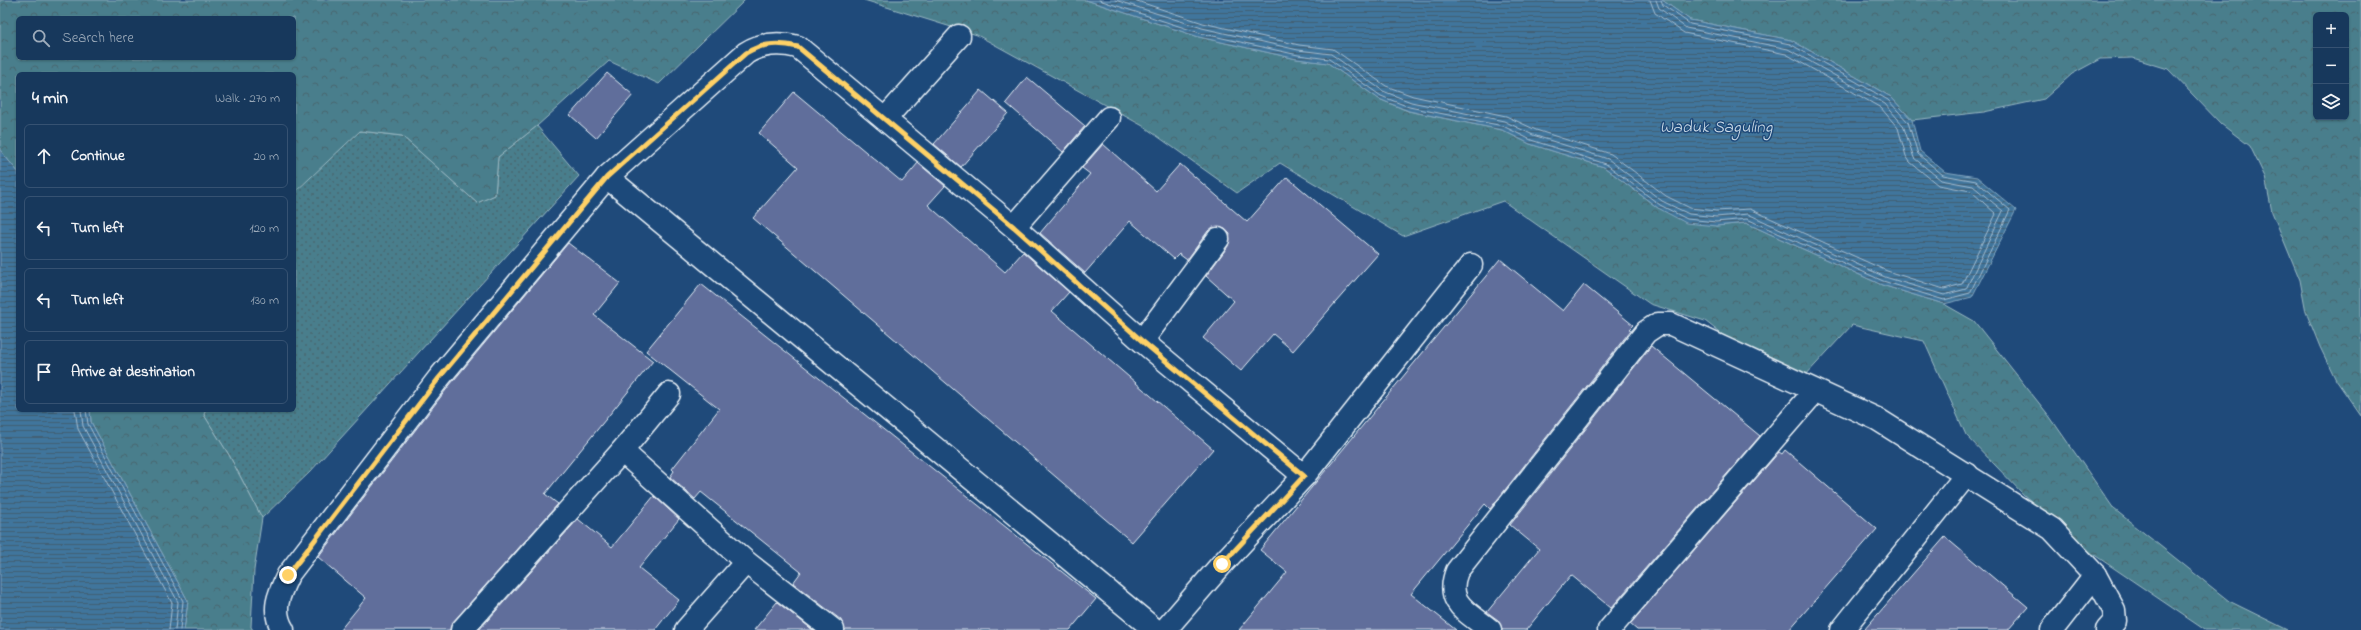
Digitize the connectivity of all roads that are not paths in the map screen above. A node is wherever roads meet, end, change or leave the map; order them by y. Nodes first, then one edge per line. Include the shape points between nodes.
1 (959, 36) dead end
2 (1109, 118) dead end
3 (885, 119) junction
4 (607, 177) junction
5 (1014, 227) junction
6 (1218, 239) dead end
7 (1471, 265) dead end
8 (1142, 341) junction
9 (1815, 390) junction
10 (669, 394) dead end
11 (622, 451) junction
12 (1967, 474) junction
13 (1304, 476) junction
14 (746, 562) junction
15 (2095, 575) junction
16 (283, 630) edge
17 (462, 630) edge
18 (686, 630) edge
19 (833, 630) edge
20 (1155, 630) edge
21 (1165, 630) edge
22 (1490, 630) edge
23 (1609, 630) edge
24 (1842, 630) edge
25 (2052, 630) edge
26 (2107, 630) edge

1 - 3 street
2 - 5 street
3 - 4 street via 798,47 783,43 757,46
3 - 5 street
4 - 16 street via 439,378 288,575 277,597 277,620
4 - 20 street
5 - 8 street
6 - 8 street
7 - 13 street
8 - 13 street
9 - 12 street via 1877,419
9 - 22 street via 1671,324 1658,324 1646,332 1457,571 1453,580 1454,598
9 - 23 street
10 - 11 street
11 - 14 street
11 - 17 street
12 - 15 street via 2052,529
12 - 24 street
13 - 21 street
14 - 18 street
14 - 19 street
15 - 25 street
15 - 26 street via 2116,615 2115,621

